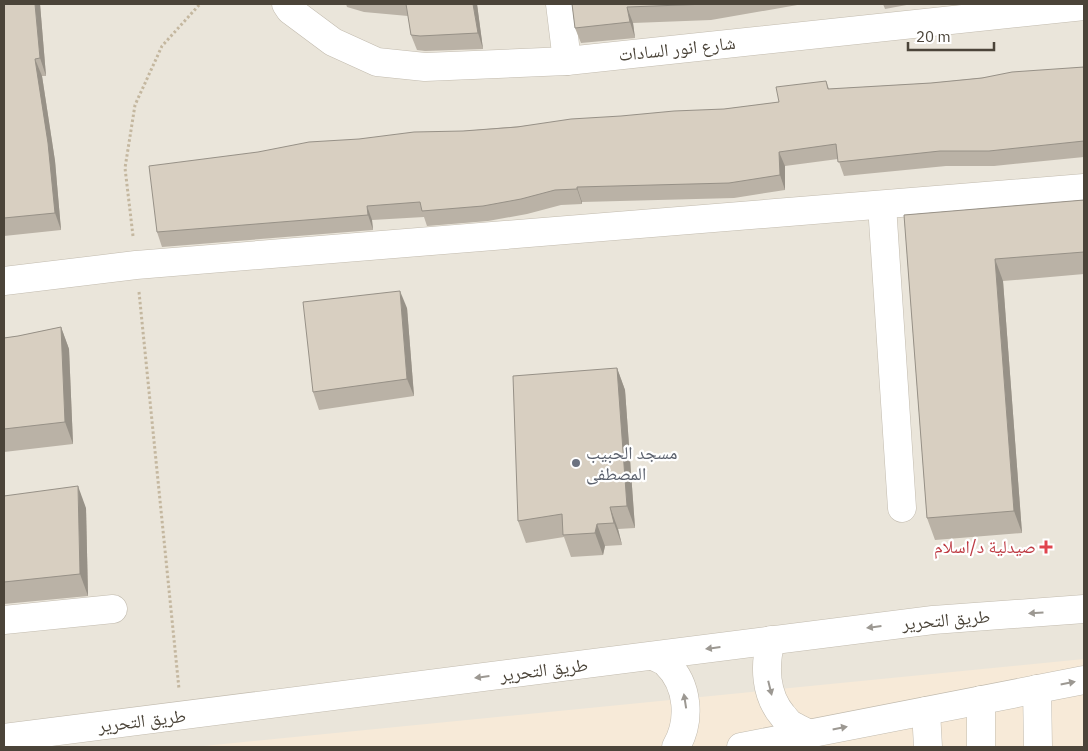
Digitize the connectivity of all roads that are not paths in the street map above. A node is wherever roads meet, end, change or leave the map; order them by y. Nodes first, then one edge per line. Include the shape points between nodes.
1 (286, 4) edge
2 (560, 4) edge
3 (1084, 6) edge
4 (567, 60) junction
5 (1084, 188) edge
6 (882, 205) junction
7 (4, 281) edge
8 (902, 508) dead end
9 (113, 608) dead end
10 (1084, 609) edge
11 (4, 620) edge
12 (771, 640) junction
13 (653, 656) junction
14 (1084, 680) edge
15 (1037, 689) junction
16 (980, 700) junction
17 (926, 711) junction
18 (809, 734) junction
19 (4, 738) edge
20 (676, 747) edge
21 (741, 747) edge
22 (928, 747) edge
23 (981, 747) edge
24 (1038, 747) edge

1 - 4 street, شارع انور السادات via 332,42 377,62 425,67
2 - 4 street
3 - 4 street, شارع انور السادات
5 - 6 street
6 - 7 street via 136,265
6 - 8 street
9 - 11 street
10 -> 12 street, طريق التحرير via 933,620
12 -> 13 street, طريق التحرير
12 -> 18 street via 766,668 773,699 790,724
13 -> 19 street, طريق التحرير
20 -> 13 street via 684,727 685,699 674,673 665,662
15 -> 14 street
15 - 16 street
15 - 24 street
16 - 17 street
16 - 23 street
18 -> 17 street
17 - 22 street
18 - 21 street

